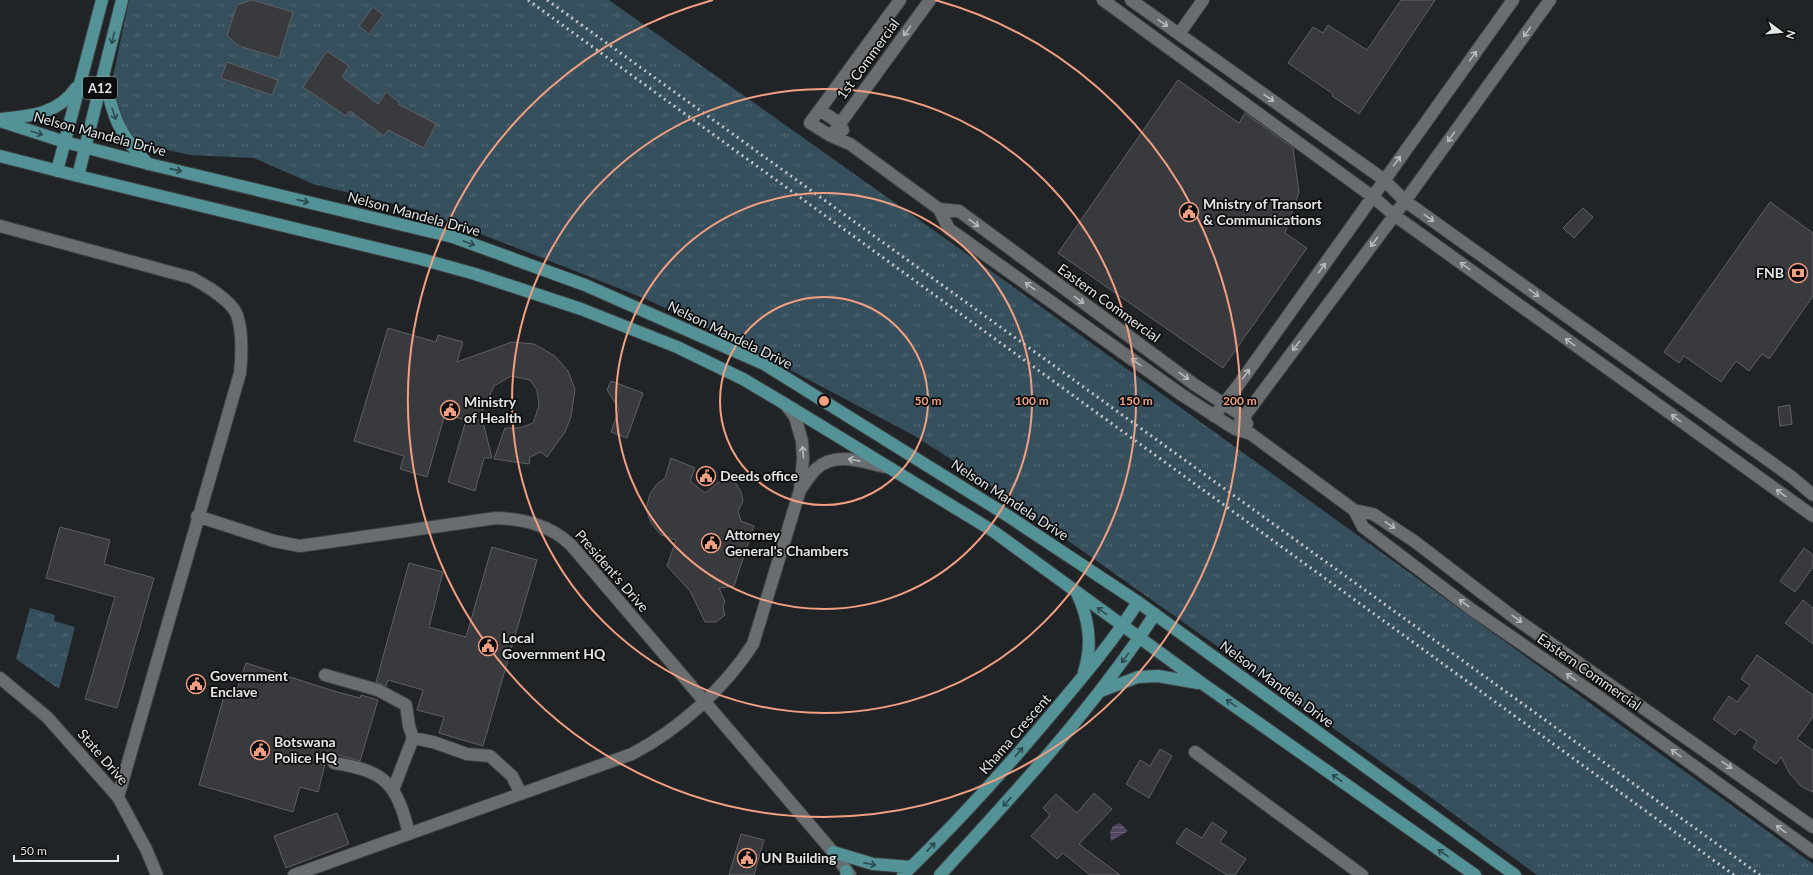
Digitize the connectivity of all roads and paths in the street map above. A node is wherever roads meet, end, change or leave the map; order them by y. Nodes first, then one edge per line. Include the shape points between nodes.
1 (102, 0) edge
2 (122, 0) edge
3 (900, 0) edge
4 (930, 0) edge
5 (1103, 0) edge
6 (1131, 0) edge
7 (1203, 0) edge
8 (1513, 0) edge
9 (1550, 0) edge
10 (1179, 34) junction
11 (103, 76) junction
12 (82, 79) junction
13 (820, 110) junction
14 (0, 120) edge
15 (810, 123) joint
16 (840, 123) junction
17 (831, 136) junction
18 (65, 142) junction
19 (850, 144) junction
20 (86, 146) junction
21 (0, 156) edge
22 (148, 164) junction
23 (57, 171) junction
24 (78, 176) junction
25 (1384, 179) junction
26 (1373, 197) junction
27 (1405, 201) junction
28 (939, 209) junction
29 (1394, 215) junction
30 (0, 226) edge
31 (785, 404) junction
32 (1224, 404) junction
33 (1214, 416) junction
34 (1244, 417) junction
35 (1235, 429) junction
36 (1251, 434) junction
37 (892, 468) junction
38 (800, 490) junction
39 (1813, 495) edge
40 (1354, 510) junction
41 (197, 516) junction
42 (1813, 516) edge
43 (1077, 592) junction
44 (1138, 602) junction
45 (1155, 614) junction
46 (1123, 626) junction
47 (1140, 638) junction
48 (325, 675) dead end
49 (0, 678) edge
50 (1082, 679) junction
51 (1203, 684) junction
52 (1101, 691) junction
53 (705, 702) junction
54 (413, 738) junction
55 (1195, 752) dead end
56 (334, 763) dead end
57 (392, 790) junction
58 (521, 794) junction
59 (118, 797) junction
60 (1813, 827) edge
61 (409, 834) junction
62 (833, 852) junction
63 (1813, 852) edge
64 (907, 871) edge
65 (848, 874) edge
66 (157, 875) edge
67 (294, 875) edge
68 (940, 875) edge
69 (1362, 875) edge
70 (1475, 875) edge
71 (1515, 875) edge

1 - 12 main road, A12
2 -> 11 main road, A12
3 - 13 street, 1st Commercial
4 -> 16 street, 1st Commercial
5 - 26 street
6 -> 10 street
7 - 10 street
25 -> 8 street
9 -> 27 street
10 -> 25 street
11 - 20 main road, A12
11 -> 22 main road via 121,132
12 - 14 main road via 68,100 54,108 32,116
12 - 18 main road, A12
13 - 15 street, 1st Commercial
13 - 16 street
14 -> 18 main road, Nelson Mandela Drive
15 - 17 street, Eastern Commercial
16 - 17 street, 1st Commercial
16 - 19 street
17 - 19 street, Eastern Commercial
18 - 20 main road, Nelson Mandela Drive
18 - 23 main road, A12
19 - 28 street, Eastern Commercial
20 - 22 main road, Nelson Mandela Drive
20 - 24 main road, A12
21 - 23 main road
22 -> 44 main road, Nelson Mandela Drive via 453,237 585,285 685,328 764,364 1005,514
23 - 24 main road
24 - 31 main road via 475,274 581,309 677,347 743,379
25 - 26 street
25 - 27 street
26 - 29 street
32 -> 26 street
27 - 29 street
27 -> 39 street
28 -> 32 street, Eastern Commercial via 959,211
33 -> 28 street, Eastern Commercial via 949,229
29 -> 34 street
42 -> 29 street
30 - 41 street via 192,278 215,291 236,314 242,347 240,373
31 - 37 main road
38 -> 31 street via 802,441 795,418
32 - 33 street
32 - 34 street, Eastern Commercial
33 - 35 street, Eastern Commercial
34 - 35 street
34 - 36 street
35 - 36 street, Eastern Commercial
36 - 40 street, Eastern Commercial
37 -> 38 street via 835,459 815,470
37 - 43 main road via 993,531
38 - 53 street via 753,644
40 -> 60 street, Eastern Commercial via 1373,514 1414,541 1516,619
63 -> 40 street, Eastern Commercial via 1599,697 1471,609 1363,527
41 - 53 street, President's Drive via 274,541 300,546 496,518 513,519 552,530 571,545
41 - 59 street
46 -> 43 main road
43 - 50 main road via 1089,632 1088,661
44 - 45 main road, Nelson Mandela Drive
44 - 46 main road, Khama Crescent
45 - 47 main road
45 - 71 main road, Nelson Mandela Drive
46 - 47 main road
46 - 50 main road, Khama Crescent
47 - 51 main road
47 -> 52 main road
48 - 54 street via 378,690 406,704 408,726
49 - 59 street, State Drive via 47,717
64 -> 50 main road, Khama Crescent via 1000,775
51 - 52 main road via 1158,676 1138,677
70 -> 51 main road
52 -> 68 main road via 1016,792
53 - 58 street via 648,746 632,754
53 - 62 street, President's Drive
54 - 57 street
54 - 58 street via 467,754 490,756 512,776
55 - 69 street
56 - 57 street via 355,766 383,778
57 - 61 street via 398,797
58 - 61 street
59 - 66 street, State Drive
61 - 67 street
62 -> 64 main road
62 - 65 street, President's Drive

